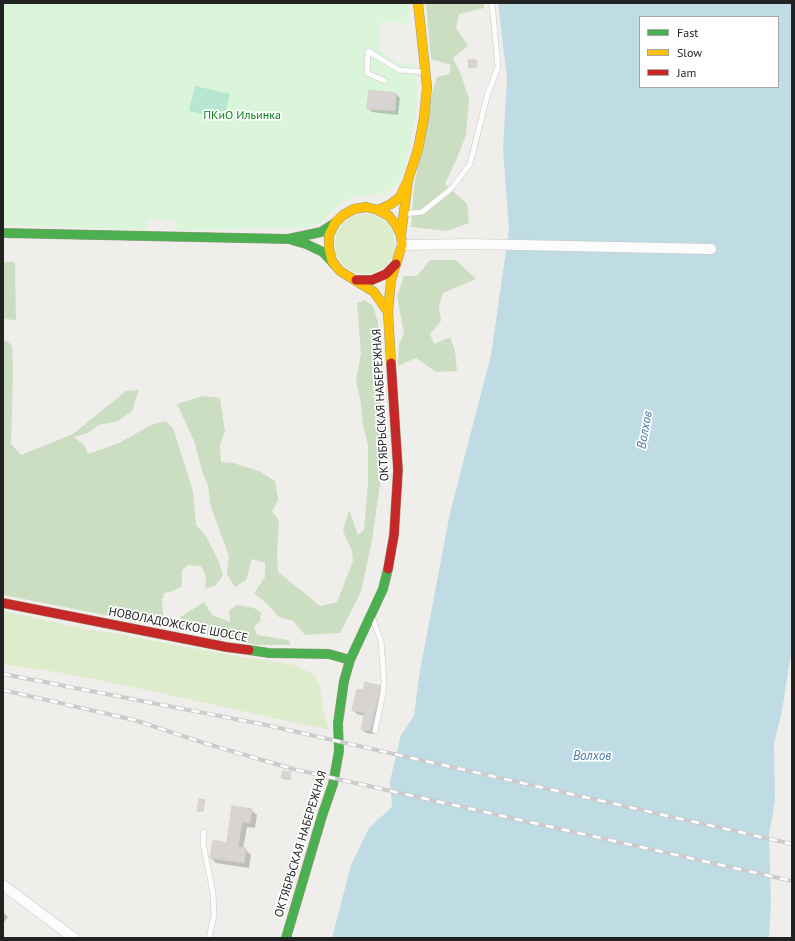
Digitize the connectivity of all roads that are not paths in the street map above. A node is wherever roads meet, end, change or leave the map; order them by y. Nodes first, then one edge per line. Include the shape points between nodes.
1 (418, 3) edge
2 (492, 3) edge
3 (425, 72) junction
4 (386, 81) dead end
5 (408, 180) junction
6 (378, 210) junction
7 (404, 214) junction
8 (335, 223) junction
9 (3, 233) edge
10 (288, 238) junction
11 (401, 240) junction
12 (711, 249) dead end
13 (397, 263) junction
14 (340, 271) junction
15 (356, 280) junction
16 (388, 312) junction
17 (3, 603) edge
18 (372, 616) junction
19 (350, 660) junction
20 (375, 731) dead end
21 (204, 832) dead end
22 (3, 885) edge
23 (74, 938) edge
24 (209, 938) edge
25 (286, 938) edge

1 - 3 main road, ОКТЯБРЬСКАЯ НАБЕРЕЖНАЯ
2 - 7 lane via 498,67 488,93 470,164 450,189 422,212
3 - 4 lane via 399,70 368,51 367,73
3 - 5 main road, ОКТЯБРЬСКАЯ НАБЕРЕЖНАЯ via 427,87 424,118
5 - 6 main road via 400,197
5 - 7 main road, ОКТЯБРЬСКАЯ НАБЕРЕЖНАЯ
6 - 8 main road via 366,207 354,209 343,214
6 - 11 main road via 389,216 396,225
7 - 11 main road, ОКТЯБРЬСКАЯ НАБЕРЕЖНАЯ
8 - 10 main road via 321,232
8 - 14 main road via 330,235 329,248 332,261
9 - 10 main road
10 - 14 main road via 323,252
11 - 12 street
11 - 13 main road, ОКТЯБРЬСКАЯ НАБЕРЕЖНАЯ
13 - 15 main road via 386,274 372,280
13 - 16 main road, ОКТЯБРЬСКАЯ НАБЕРЕЖНАЯ via 391,280
14 - 15 main road
15 - 16 main road via 374,292
16 - 18 main road, ОКТЯБРЬСКАЯ НАБЕРЕЖНАЯ via 398,470 394,535 383,589
17 - 19 main road, НОВОЛАДОЖСКОЕ ШОССЕ via 226,647 269,653 329,654
18 - 19 main road, ОКТЯБРЬСКАЯ НАБЕРЕЖНАЯ
18 - 20 lane via 381,641 384,681
19 - 25 main road, ОКТЯБРЬСКАЯ НАБЕРЕЖНАЯ via 341,701 338,723 339,751 333,784
21 - 24 lane via 203,843 213,893 214,915
22 - 23 street

